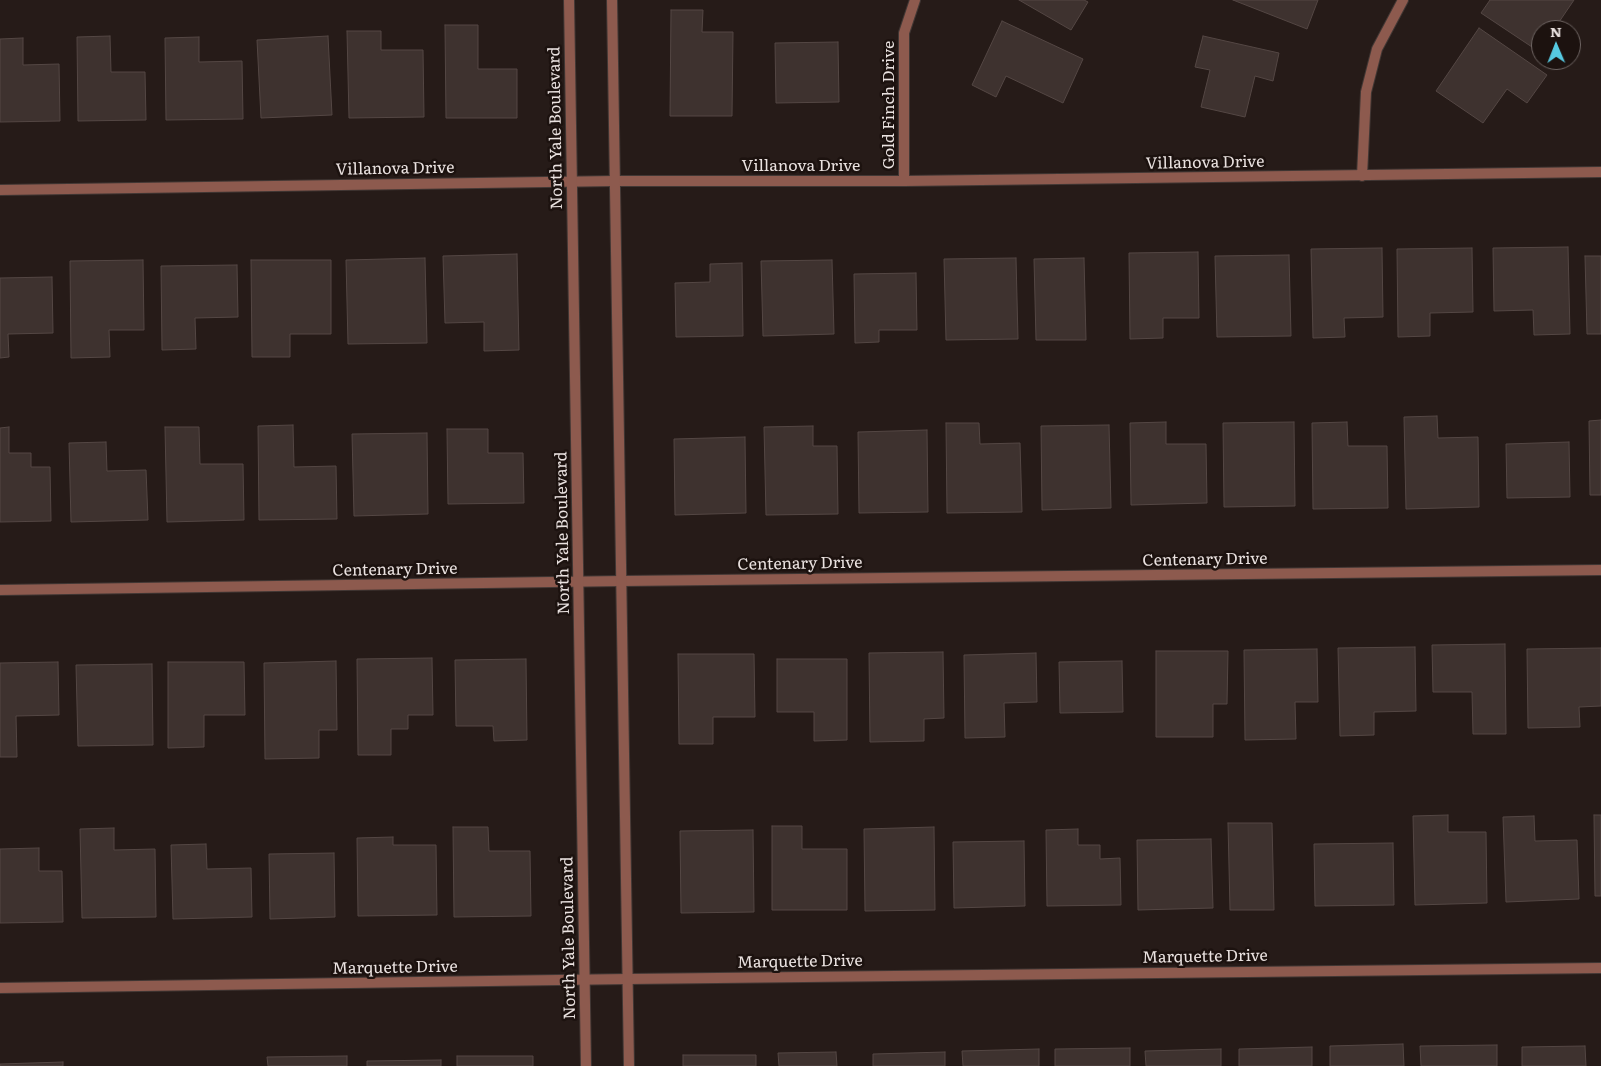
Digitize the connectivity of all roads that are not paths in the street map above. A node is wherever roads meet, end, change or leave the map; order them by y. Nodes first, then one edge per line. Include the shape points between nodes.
1 (569, 0) edge
2 (612, 0) edge
3 (915, 0) edge
4 (1403, 0) edge
5 (1601, 172) edge
6 (1362, 176) junction
7 (615, 181) junction
8 (572, 182) junction
9 (904, 182) junction
10 (0, 190) edge
11 (1601, 570) edge
12 (622, 581) junction
13 (579, 582) junction
14 (0, 590) edge
15 (1601, 968) edge
16 (628, 979) junction
17 (584, 980) junction
18 (0, 988) edge
19 (586, 1066) edge
20 (629, 1066) edge

1 - 8 street, North Yale Boulevard
2 - 7 street
3 - 9 street, Gold Finch Drive via 904,33
4 - 6 street via 1377,49 1366,92
5 - 6 street, Villanova Drive
6 - 9 street, Villanova Drive
7 - 8 street, Villanova Drive
7 - 9 street, Villanova Drive
7 - 12 street
8 - 10 street, Villanova Drive
8 - 13 street, North Yale Boulevard
11 - 12 street, Centenary Drive
12 - 13 street, Centenary Drive
12 - 16 street
13 - 14 street, Centenary Drive
13 - 17 street, North Yale Boulevard
15 - 16 street, Marquette Drive
16 - 17 street, Marquette Drive
16 - 20 street
17 - 18 street, Marquette Drive
17 - 19 street, North Yale Boulevard

